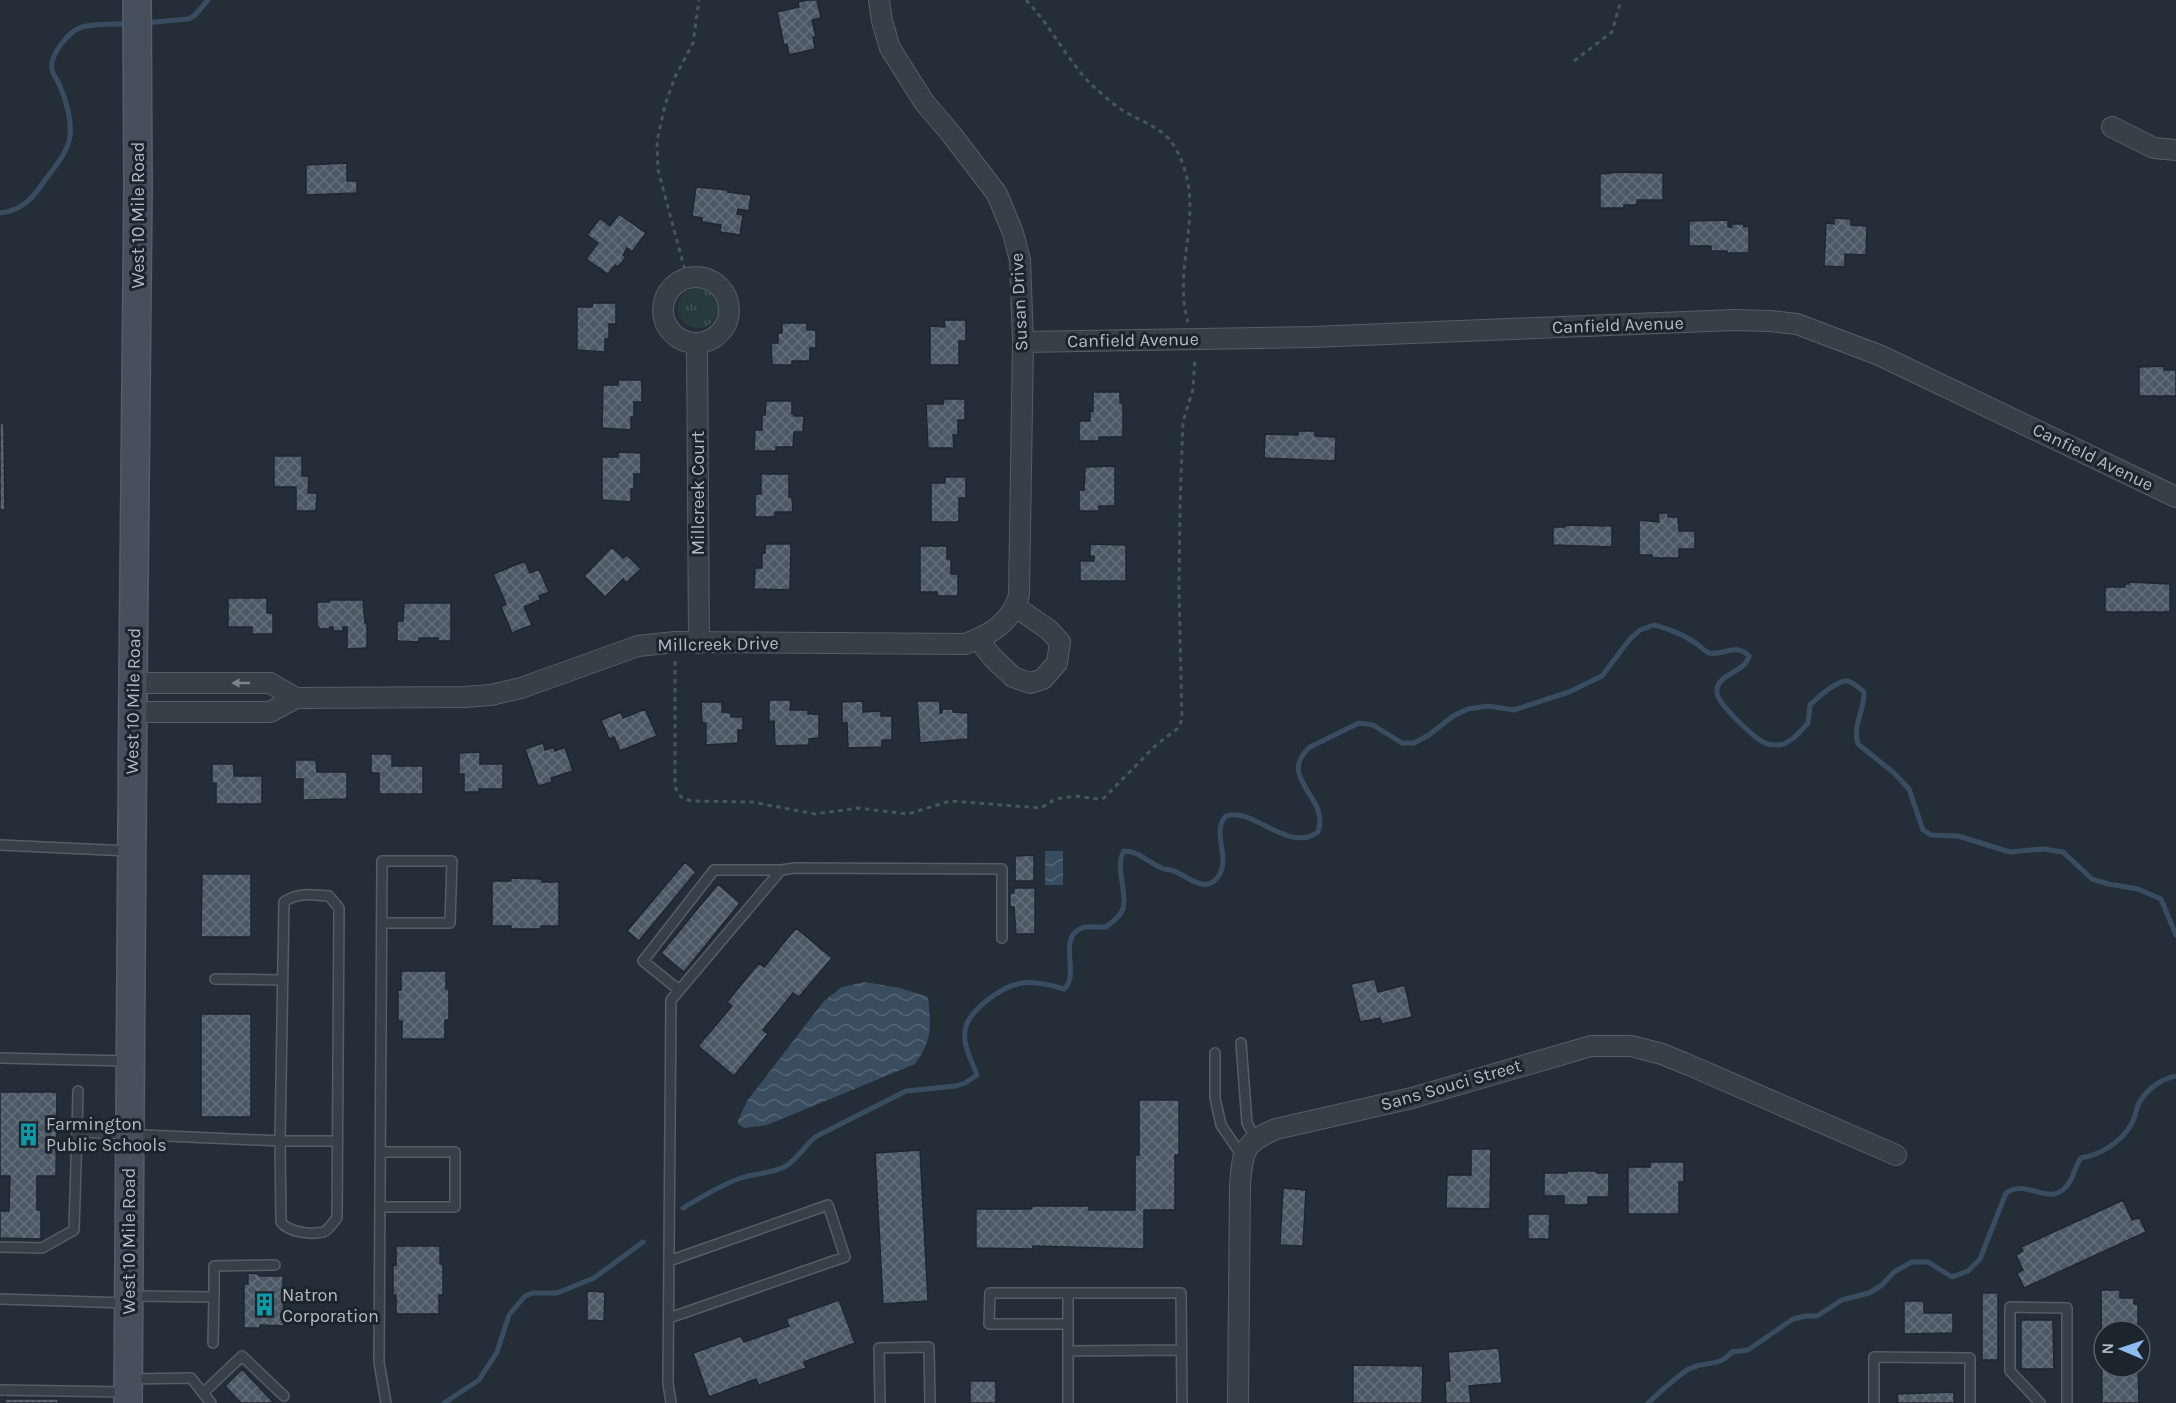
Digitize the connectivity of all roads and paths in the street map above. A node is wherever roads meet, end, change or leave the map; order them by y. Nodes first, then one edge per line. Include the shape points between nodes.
1 (699, 0) edge
2 (879, 0) edge
3 (1621, 0) edge
4 (137, 5) edge
5 (1574, 61) dead end
6 (2112, 127) dead end
7 (2176, 150) edge
8 (687, 278) junction
9 (1023, 342) junction
10 (697, 343) junction
11 (2176, 497) edge
12 (1016, 607) junction
13 (978, 639) junction
14 (699, 643) junction
15 (133, 683) junction
16 (296, 698) junction
17 (132, 712) junction
18 (0, 845) edge
19 (132, 851) junction
20 (781, 870) junction
21 (382, 923) junction
22 (1002, 938) dead end
23 (215, 979) dead end
24 (282, 980) junction
25 (679, 990) junction
26 (1241, 1043) dead end
27 (1215, 1053) dead end
28 (0, 1058) edge
29 (130, 1061) junction
30 (78, 1091) dead end
31 (77, 1132) junction
32 (130, 1135) junction
33 (1255, 1138) junction
34 (280, 1141) junction
35 (338, 1141) junction
36 (381, 1152) junction
37 (1896, 1155) dead end
38 (1242, 1156) junction
39 (380, 1207) junction
40 (0, 1247) edge
41 (669, 1261) junction
42 (275, 1265) dead end
43 (1068, 1293) junction
44 (214, 1297) junction
45 (0, 1299) edge
46 (129, 1300) junction
47 (669, 1318) junction
48 (1068, 1324) junction
49 (213, 1343) dead end
50 (1182, 1350) junction
51 (1068, 1351) junction
52 (0, 1390) edge
53 (128, 1391) edge
54 (203, 1393) junction
55 (284, 1396) dead end
56 (211, 1403) edge
57 (386, 1403) edge
58 (671, 1403) edge
59 (880, 1403) edge
60 (930, 1403) edge
61 (1068, 1403) edge
62 (1182, 1403) edge
63 (1238, 1403) edge
64 (1874, 1403) edge
65 (1970, 1403) edge
66 (2040, 1403) edge
67 (2067, 1403) edge

1 - 8 path via 693,43 664,105 657,141 658,170
2 - 9 street, Susan Drive via 890,48 908,80 997,194 1020,260
3 - 5 path via 1612,32
4 - 15 street, West 10 Mile Road
6 - 7 street via 2154,148
8 - 10 street via 670,289 663,309 664,320 677,337
8 - 10 street via 707,279 723,291 727,300 727,320 722,329 716,336
9 - 11 street, Canfield Avenue via 1312,337 1734,320 1797,324 1879,355
9 - 12 street, Susan Drive
10 - 14 street, Millcreek Court
12 - 13 street, Millcreek Drive via 999,627
12 - 13 street via 1060,642 1058,663 1043,679 1030,683 1013,677
13 - 14 street, Millcreek Drive via 965,644
14 - 16 street, Millcreek Drive via 638,646 491,695
16 -> 15 street via 270,683
15 - 17 street, West 10 Mile Road
16 - 17 street, Millcreek Drive via 270,712
17 - 19 street, West 10 Mile Road
18 - 19 lane
19 - 29 street, West 10 Mile Road
20 - 22 lane via 1002,869
20 - 25 lane
20 - 25 lane via 714,870 643,961
21 - 21 lane via 382,861 452,861 450,923
21 - 36 lane
23 - 24 lane
24 - 34 lane
24 - 35 lane via 284,902 303,894 329,896 339,908
25 - 41 lane via 671,1000
26 - 33 lane via 1247,1124
27 - 38 lane via 1215,1098 1221,1125
28 - 29 lane
29 - 32 street, West 10 Mile Road
30 - 31 lane
31 - 32 lane
31 - 40 lane via 74,1230 42,1248
32 - 34 lane
32 - 46 street, West 10 Mile Road
33 - 37 street, Sans Souci Street via 1591,1046 1631,1046 1689,1065
33 - 38 street
34 - 35 lane
34 - 35 lane via 280,1221 293,1232 323,1232 337,1218
36 - 39 lane
36 - 39 lane via 455,1152 455,1207
38 - 63 street
39 - 57 lane via 380,1362
41 - 47 lane
41 - 47 lane via 828,1205 845,1257
42 - 44 lane via 214,1266
43 - 48 lane
43 - 48 lane via 990,1293 989,1324
43 - 50 lane via 1181,1293
44 - 46 lane
44 - 49 lane
45 - 46 lane
46 - 53 street, West 10 Mile Road
47 - 58 lane
48 - 51 lane
50 - 51 lane
50 - 62 lane
51 - 61 lane
52 - 53 lane
53 - 54 lane via 191,1378
54 - 55 lane via 242,1356
54 - 56 lane
59 - 60 lane via 879,1348 929,1347
64 - 65 lane via 1874,1357 1970,1358
66 - 67 lane via 2010,1371 2010,1307 2067,1308

